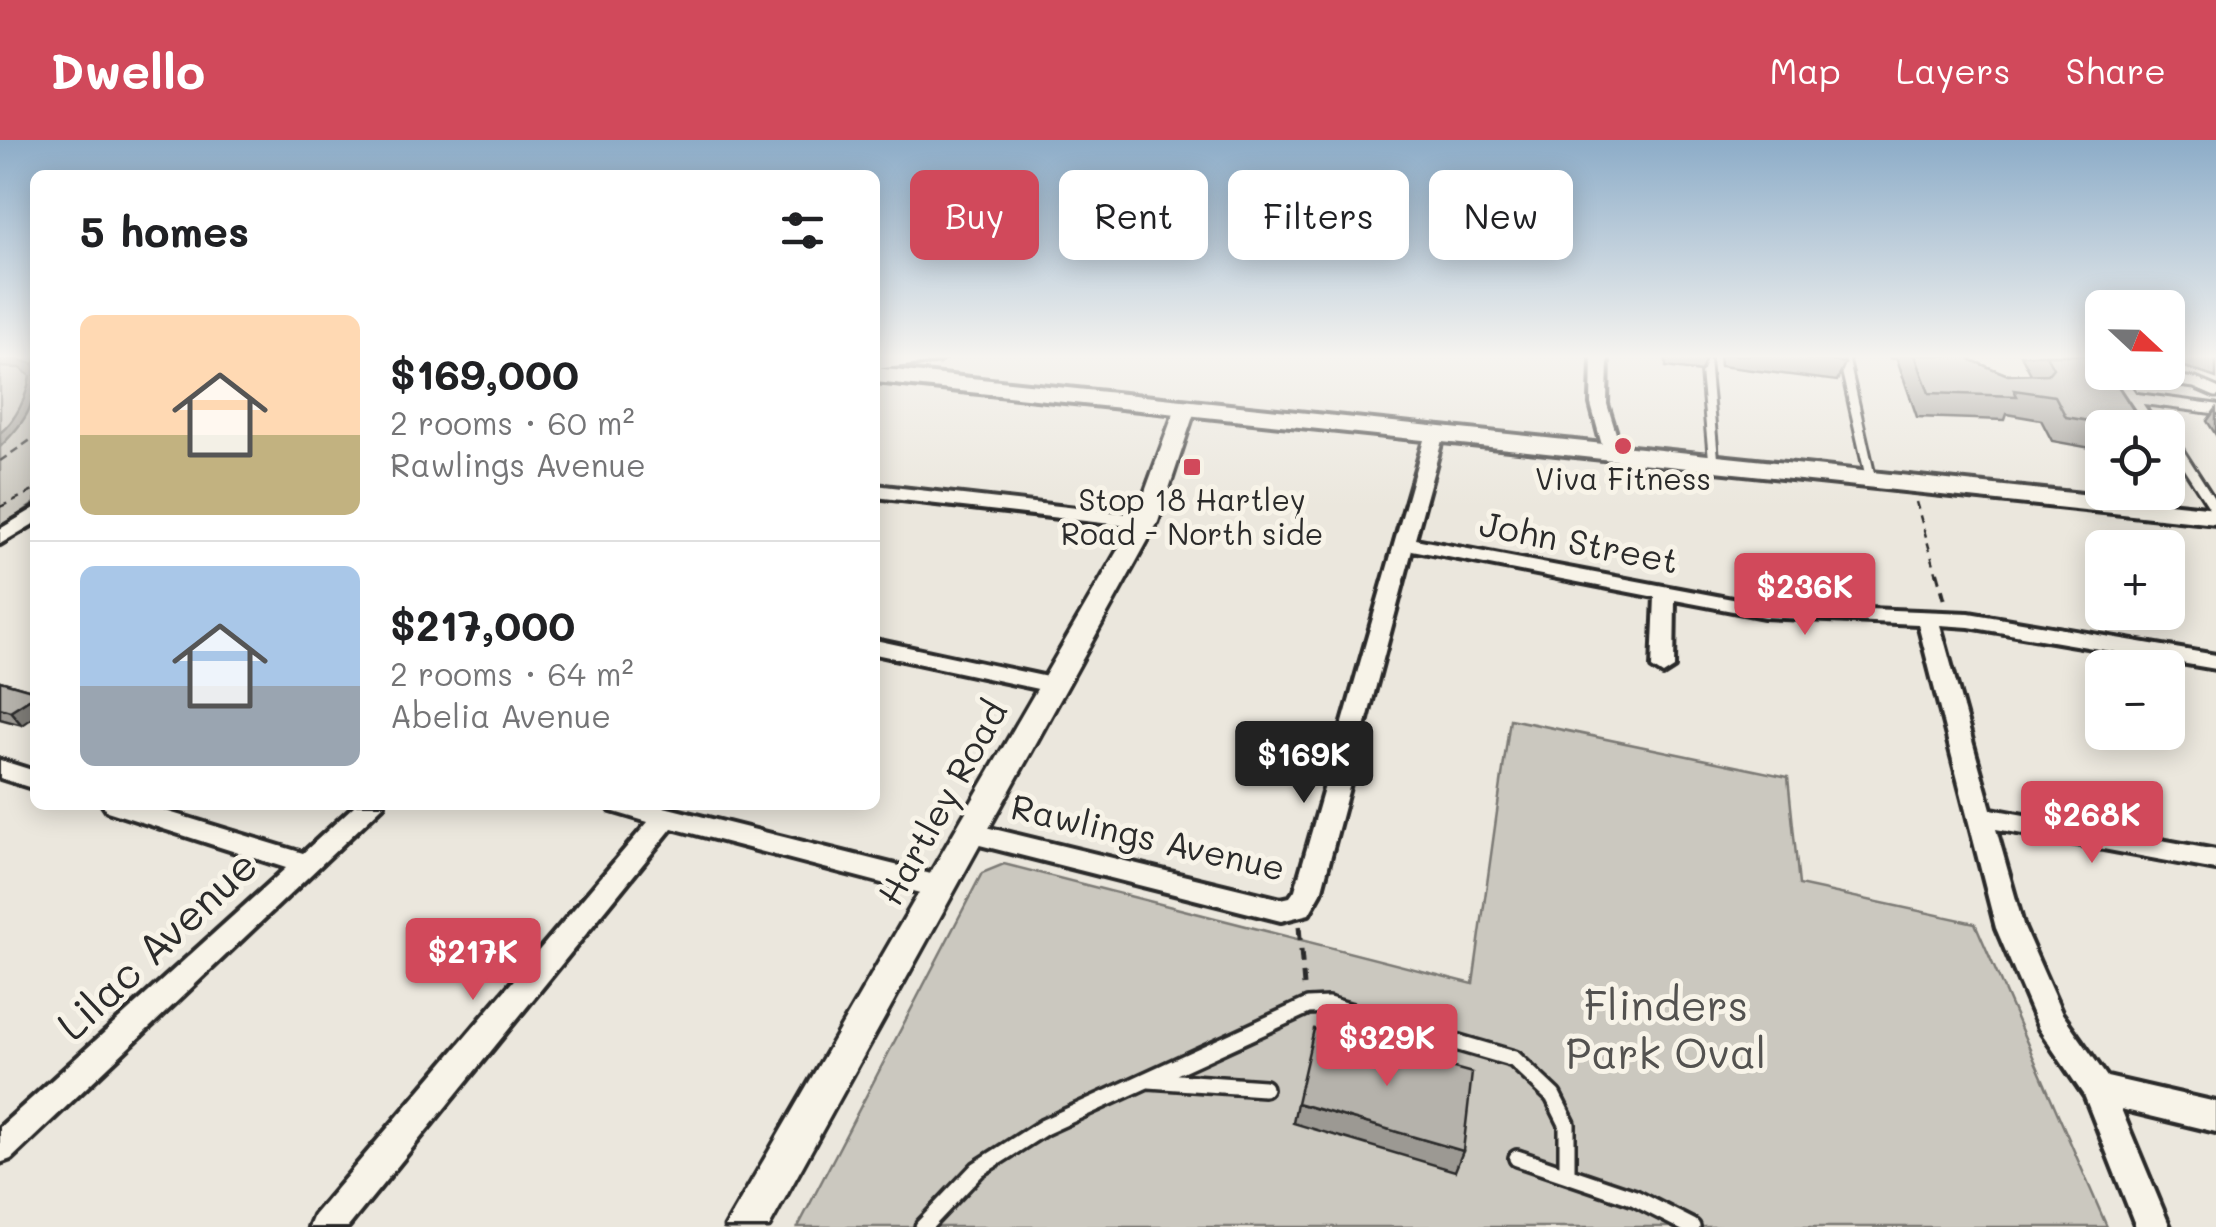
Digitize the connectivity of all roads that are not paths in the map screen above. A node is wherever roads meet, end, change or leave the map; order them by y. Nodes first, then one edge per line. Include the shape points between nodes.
1 (1165, 406) edge
2 (1600, 406) edge
3 (1709, 406) edge
4 (1854, 406) edge
5 (1186, 408) junction
6 (1435, 433) junction
7 (1613, 453) junction
8 (2185, 462) edge
9 (1714, 464) junction
10 (1870, 480) junction
11 (880, 492) edge
12 (2216, 513) edge
13 (30, 517) edge
14 (1146, 522) junction
15 (0, 538) edge
16 (1405, 543) junction
17 (1664, 592) junction
18 (1937, 613) junction
19 (880, 648) edge
20 (2216, 662) edge
21 (1663, 668) dead end
22 (1052, 685) junction
23 (0, 769) edge
24 (30, 778) edge
25 (132, 810) edge
26 (366, 810) edge
27 (639, 810) edge
28 (1978, 816) junction
29 (666, 817) junction
30 (969, 833) junction
31 (2216, 860) edge
32 (307, 864) junction
33 (938, 887) junction
34 (1147, 1080) junction
35 (1264, 1088) dead end
36 (2097, 1090) junction
37 (2216, 1117) edge
38 (0, 1148) edge
39 (1518, 1158) dead end
40 (1567, 1174) junction
41 (326, 1227) edge
42 (746, 1227) edge
43 (923, 1227) edge
44 (1692, 1227) edge
45 (2153, 1227) edge

1 - 5 main road
2 - 7 street
3 - 9 lane
4 - 10 lane
5 - 6 main road
5 - 14 street, Hartley Road
6 - 7 main road
6 - 16 street, Rawlings Avenue
7 - 9 main road
8 - 12 lane
9 - 10 main road
10 - 12 main road
11 - 14 street
13 - 15 street
14 - 22 street, Hartley Road
16 - 17 street, John Street
16 - 30 street, Rawlings Avenue via 1299,906 1281,910
17 - 18 street, John Street via 1764,611
17 - 21 street
18 - 20 street, John Street
18 - 28 street
19 - 22 street
22 - 30 street, Hartley Road
23 - 24 street
25 - 32 street
26 - 32 street, Lilac Avenue
27 - 29 street
28 - 31 street
28 - 36 street via 2010,928 2049,1020
29 - 33 street
29 - 41 street
30 - 33 street, Hartley Road
32 - 38 street, Lilac Avenue
33 - 42 street, Hartley Road
34 - 35 lane
34 - 40 lane via 1308,1006 1328,1005 1514,1059 1554,1096 1567,1124
34 - 43 lane via 1011,1146 978,1169
36 - 37 street
36 - 45 street
39 - 40 lane
40 - 44 lane

